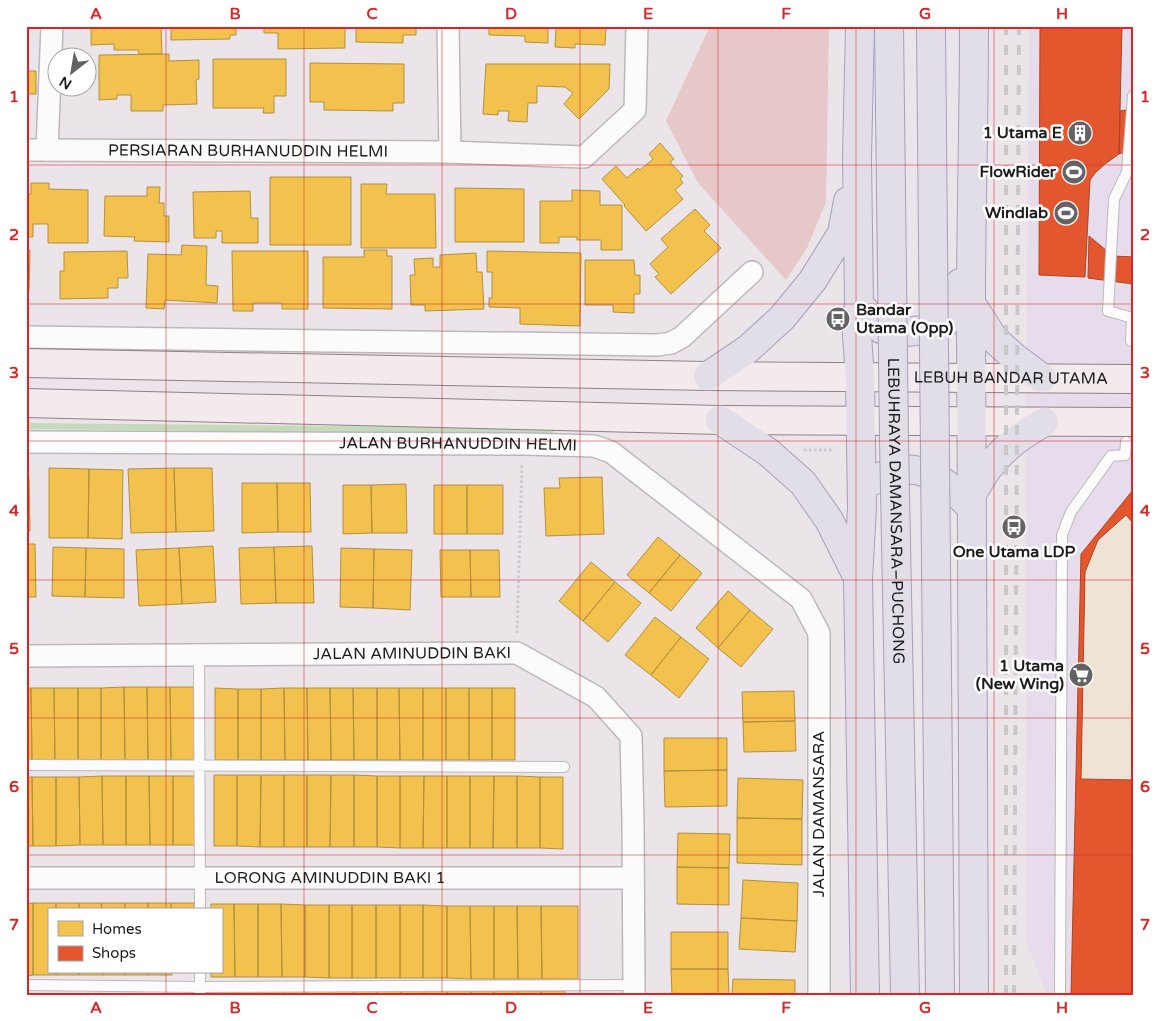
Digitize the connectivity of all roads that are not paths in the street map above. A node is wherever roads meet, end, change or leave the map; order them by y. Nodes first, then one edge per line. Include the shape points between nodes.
1 (52, 26) edge
2 (448, 26) edge
3 (637, 26) edge
4 (860, 26) edge
5 (889, 26) edge
6 (931, 26) edge
7 (974, 26) edge
8 (1133, 96) edge
9 (974, 140) junction
10 (37, 150) edge
11 (450, 152) junction
12 (857, 157) junction
13 (752, 272) dead end
14 (971, 303) junction
15 (859, 304) junction
16 (1132, 318) edge
17 (26, 337) edge
18 (1130, 341) dead end
19 (26, 363) edge
20 (708, 376) junction
21 (860, 377) junction
22 (971, 378) junction
23 (1042, 378) junction
24 (1133, 379) edge
25 (26, 404) edge
26 (720, 420) junction
27 (861, 421) junction
28 (971, 421) junction
29 (1044, 422) junction
30 (1129, 432) edge
31 (26, 442) edge
32 (971, 502) junction
33 (862, 508) junction
34 (858, 579) junction
35 (819, 633) joint
36 (200, 655) junction
37 (26, 656) edge
38 (26, 766) edge
39 (200, 766) junction
40 (564, 767) dead end
41 (26, 878) edge
42 (200, 878) junction
43 (633, 878) junction
44 (200, 908) edge
45 (200, 974) edge
46 (26, 985) edge
47 (634, 990) edge
48 (200, 991) edge
49 (819, 995) edge
50 (865, 995) edge
51 (905, 995) edge
52 (940, 995) edge
53 (974, 995) edge
54 (1060, 995) edge

1 - 10 street, PERSIARAN BURHANUDDIN HELMI
2 - 11 street
3 - 11 street, PERSIARAN BURHANUDDIN HELMI via 635,110 584,157
4 - 12 highway
5 - 51 highway, LEBUHRAYA DAMANSARA–PUCHONG, bridge
6 - 52 highway, bridge
7 - 9 highway
8 - 16 lane via 1127,172 1114,199 1108,311
9 - 14 highway
9 - 15 highway via 965,157 958,311 946,322 906,332 881,328
10 - 11 street, PERSIARAN BURHANUDDIN HELMI
12 - 15 highway
12 - 20 highway via 842,233 813,280 782,318 748,349
13 - 17 street via 682,337 658,345
14 - 22 highway
14 - 23 highway via 994,339
15 - 21 highway via 856,322
16 - 18 lane
19 - 20 main road
20 - 21 main road
21 - 22 main road, LEBUH BANDAR UTAMA
21 - 27 highway
22 - 23 main road, LEBUH BANDAR UTAMA
22 - 28 highway
23 - 24 main road, LEBUH BANDAR UTAMA
25 - 26 main road, JALAN BURHANUDDIN HELMI
26 - 27 main road, JALAN BURHANUDDIN HELMI
26 - 34 highway via 768,452 803,483 829,520
27 - 28 main road
27 - 33 highway
28 - 29 main road
28 - 32 highway
29 - 30 main road
29 - 32 highway via 1024,434 994,460
30 - 54 lane via 1126,455 1111,456 1072,512 1062,535
31 - 35 street, JALAN BURHANUDDIN HELMI via 594,446 612,452 801,599
32 - 33 highway via 928,472 909,469 882,475 871,482
32 - 53 highway
33 - 34 highway
34 - 50 highway
35 - 49 street, JALAN DAMANSARA
36 - 37 street, JALAN AMINUDDIN BAKI
36 - 39 lane
36 - 43 street, JALAN AMINUDDIN BAKI via 517,653 596,697 631,736
38 - 39 lane
39 - 40 lane
39 - 42 lane
41 - 42 street, LORONG AMINUDDIN BAKI 1
42 - 43 street, LORONG AMINUDDIN BAKI 1
42 - 44 lane
43 - 47 street, JALAN AMINUDDIN BAKI
45 - 48 lane
46 - 48 lane
47 - 48 lane

